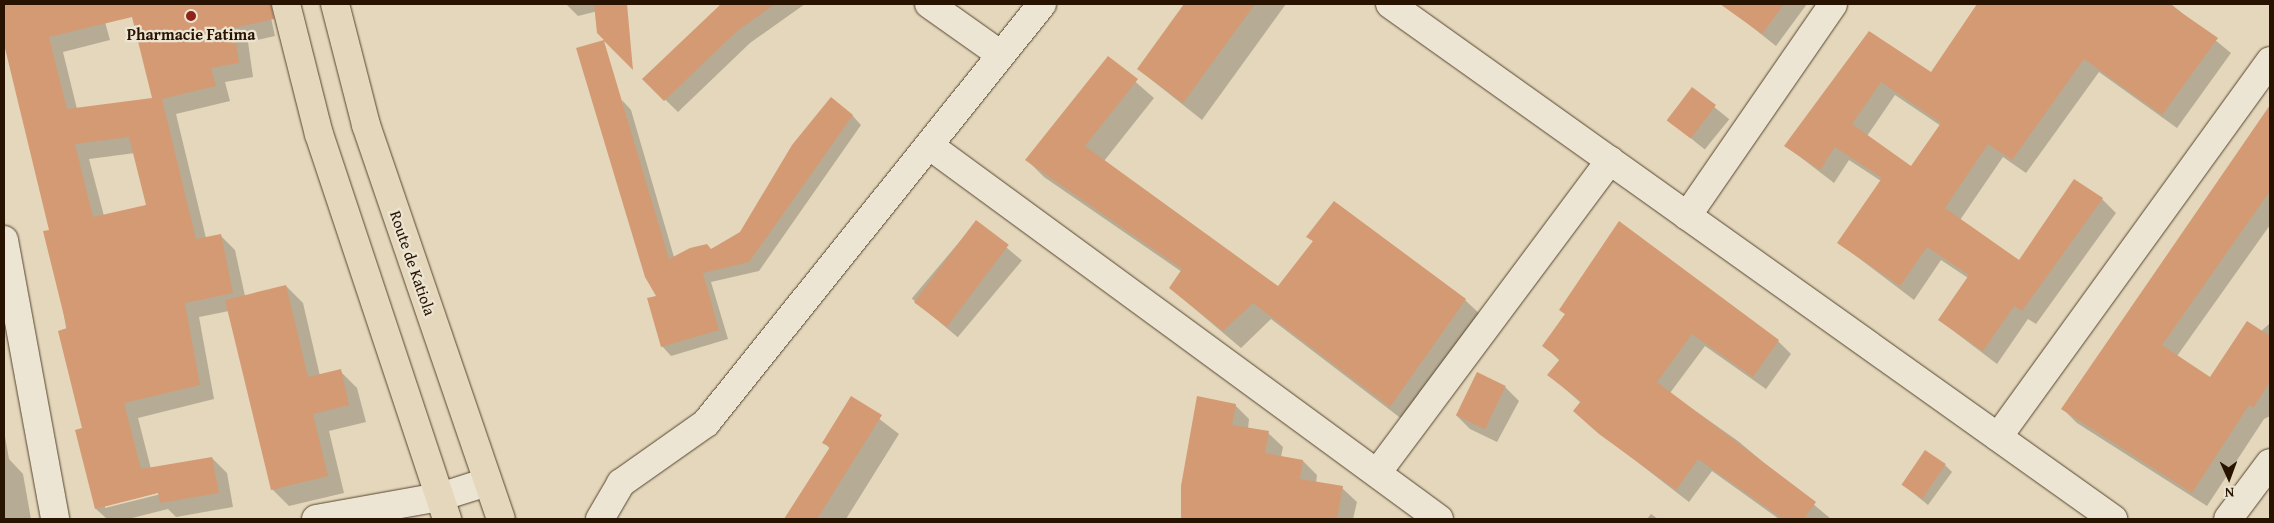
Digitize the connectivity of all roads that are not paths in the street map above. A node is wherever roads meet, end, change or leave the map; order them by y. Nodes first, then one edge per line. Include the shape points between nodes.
1 (286, 4) edge
2 (335, 4) edge
3 (929, 4) edge
4 (1042, 4) edge
5 (1390, 4) edge
6 (1833, 4) edge
7 (1001, 55) junction
8 (2270, 60) edge
9 (930, 146) junction
10 (1610, 160) junction
11 (1687, 216) junction
12 (4, 240) edge
13 (1998, 437) junction
14 (2270, 463) edge
15 (1377, 474) junction
16 (488, 482) junction
17 (443, 508) edge
18 (55, 519) edge
19 (316, 519) edge
20 (501, 519) edge
21 (600, 519) edge
22 (1439, 519) edge
23 (2113, 519) edge
24 (2228, 519) edge

1 - 17 highway via 319,134
2 - 16 highway, Route de Katiola via 366,125
3 - 7 street
4 - 7 street
5 - 10 street
6 - 11 street
7 - 9 street
8 - 13 street
9 - 15 street
9 - 21 street via 706,423 621,482
10 - 11 street
10 - 15 street
11 - 13 street
12 - 18 street
13 - 23 street
14 - 24 street
15 - 22 street
16 - 17 street
16 - 20 highway, Route de Katiola
17 - 19 street

